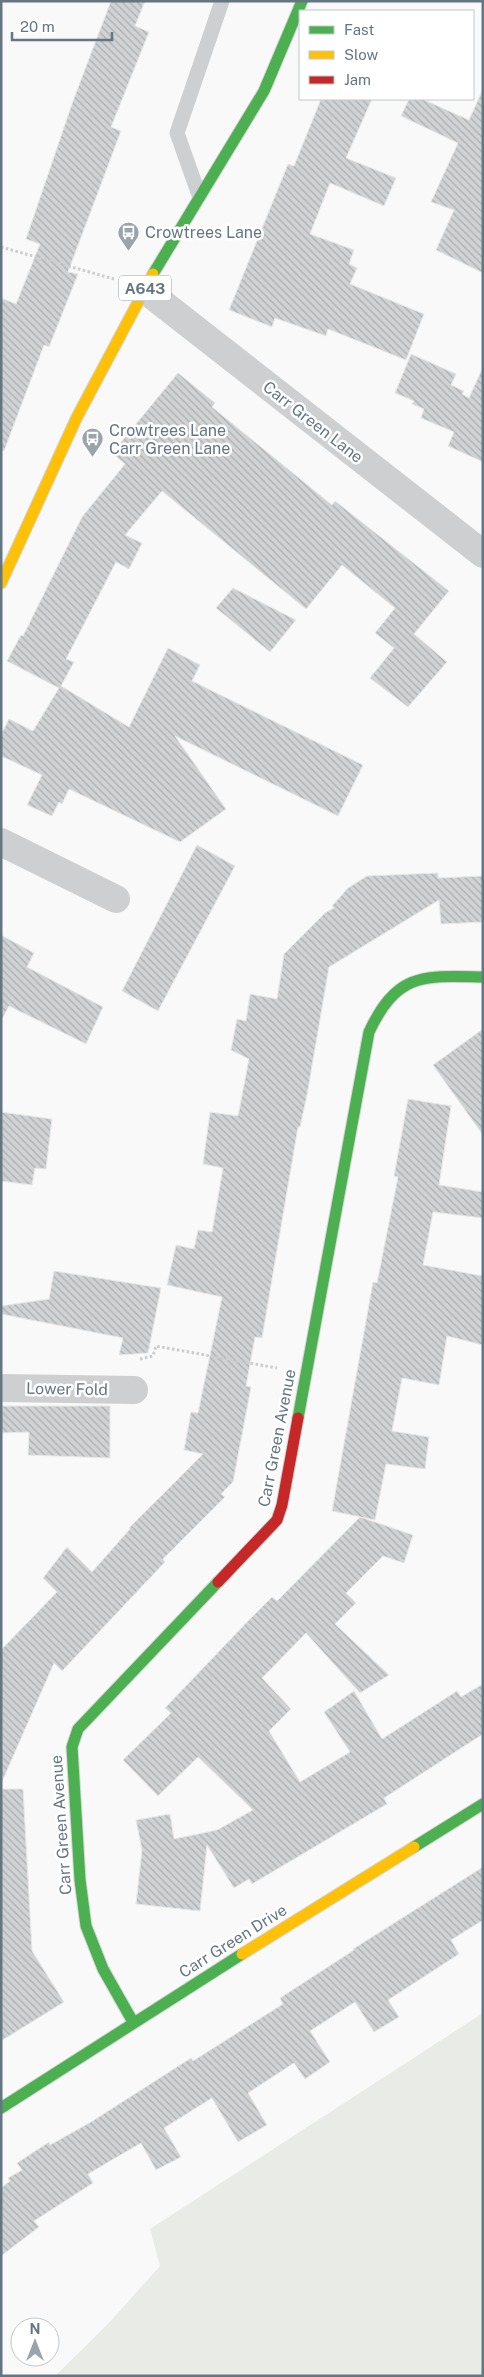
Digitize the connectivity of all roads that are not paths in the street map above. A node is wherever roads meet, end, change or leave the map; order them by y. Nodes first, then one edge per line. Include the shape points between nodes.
1 (222, 1) edge
2 (302, 1) edge
3 (199, 196) junction
4 (144, 289) junction
5 (483, 554) edge
6 (1, 583) edge
7 (1, 842) edge
8 (116, 899) dead end
9 (483, 977) edge
10 (1, 1388) edge
11 (134, 1390) dead end
12 (483, 1804) edge
13 (133, 2022) junction
14 (1, 2108) edge

1 - 3 lane via 177,133
2 - 3 street, A643 via 264,91
3 - 4 street, A643
4 - 5 street, Carr Green Lane
4 - 6 street, A643 via 76,417
7 - 8 street
9 - 13 street, Carr Green Avenue via 422,978 397,992 377,1013 369,1032 277,1520 78,1728 72,1747 86,1926 103,1969
10 - 11 street, Lower Fold
12 - 13 street, Carr Green Drive
13 - 14 street, Carr Green Drive

